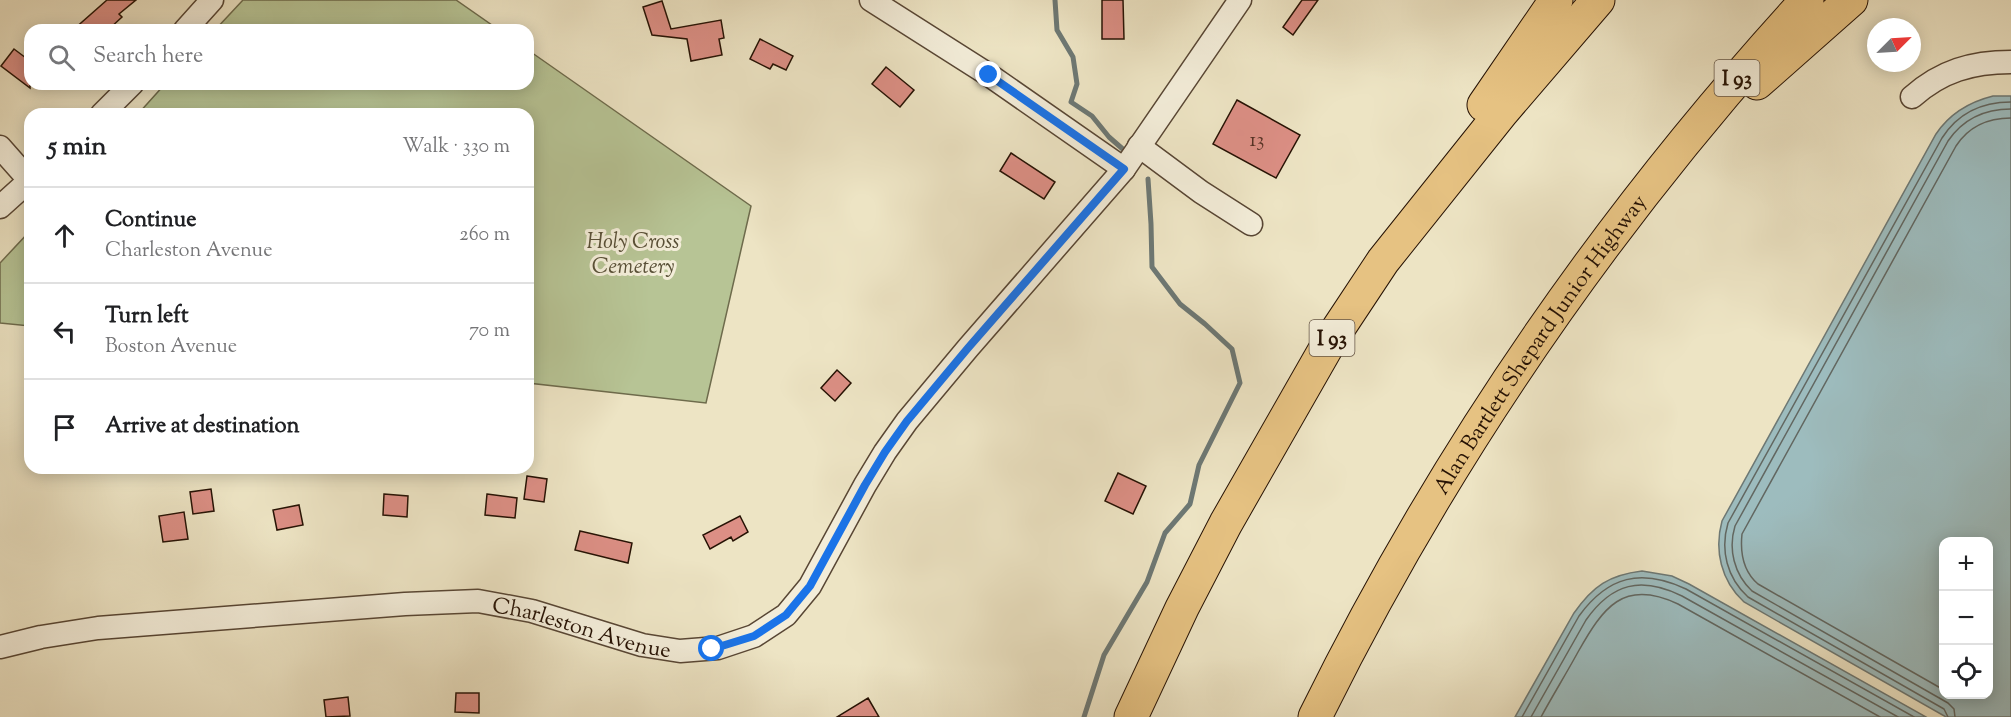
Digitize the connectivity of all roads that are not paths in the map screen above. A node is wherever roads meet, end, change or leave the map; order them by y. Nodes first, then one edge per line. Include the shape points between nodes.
1 (212, 0) edge
2 (871, 0) edge
3 (1240, 0) edge
4 (1556, 0) edge
5 (1598, 0) edge
6 (1807, 0) edge
7 (1851, 0) edge
8 (190, 24) edge
9 (2011, 62) edge
10 (126, 90) edge
11 (1912, 97) dead end
12 (108, 108) edge
13 (1139, 146) junction
14 (0, 147) edge
15 (1670, 159) junction
16 (1124, 169) junction
17 (24, 173) edge
18 (24, 185) edge
19 (0, 207) edge
20 (1251, 224) dead end
21 (1383, 261) junction
22 (0, 647) edge
23 (1131, 717) edge
24 (1315, 717) edge

1 - 8 street
2 - 16 street via 989,75
3 - 13 street, Charleston Avenue
4 - 21 highway via 1431,182
5 - 21 highway, I 93
6 - 15 highway, Alan Bartlett Shepard Junior Highway / I 93
7 - 15 highway
9 - 11 street via 1958,69 1929,83
10 - 12 street
13 - 16 street, Charleston Avenue
13 - 20 street
14 - 17 street
15 - 24 highway, Alan Bartlett Shepard Junior Highway / I 93 via 1558,307 1463,450 1369,611
16 - 22 street, Charleston Avenue via 907,421 865,485 810,586 786,615 754,636 718,648 680,651 642,645 532,611 478,601 98,628
18 - 19 street
21 - 23 highway, I 93 via 1330,341 1226,523

